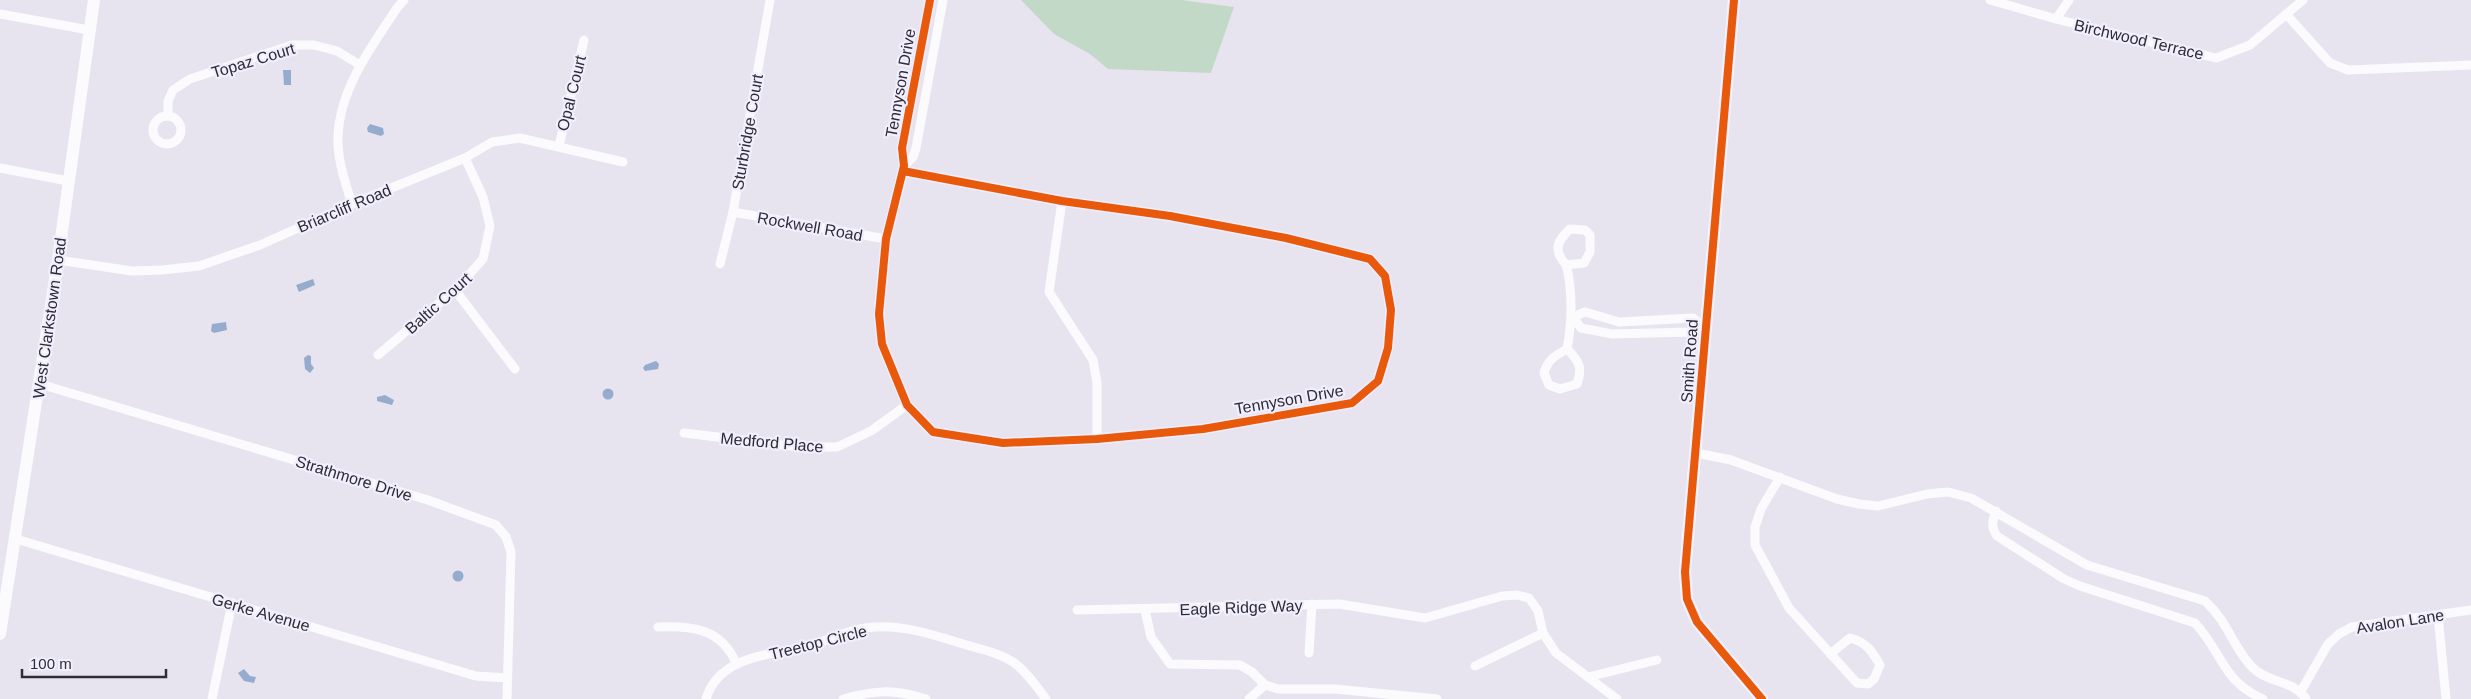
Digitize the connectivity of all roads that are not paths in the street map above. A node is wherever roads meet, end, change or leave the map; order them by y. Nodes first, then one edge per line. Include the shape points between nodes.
1 (94, 0) edge
2 (404, 0) edge
3 (770, 0) edge
4 (930, 0) edge
5 (943, 0) edge
6 (1732, 0) edge
7 (1990, 0) edge
8 (2069, 0) edge
9 (2303, 0) edge
10 (0, 14) edge
11 (2286, 14) junction
12 (2056, 19) junction
13 (89, 30) junction
14 (584, 40) dead end
15 (360, 65) junction
16 (2471, 65) edge
17 (168, 116) dead end
18 (559, 146) junction
19 (465, 158) junction
20 (623, 162) dead end
21 (0, 168) edge
22 (903, 168) junction
23 (68, 181) junction
24 (1062, 201) junction
25 (352, 204) junction
26 (733, 212) junction
27 (886, 239) junction
28 (58, 260) junction
29 (720, 264) dead end
30 (1566, 265) junction
31 (455, 290) junction
32 (1572, 317) junction
33 (1662, 320) junction
34 (1703, 325) junction
35 (1661, 332) junction
36 (1567, 349) junction
37 (378, 355) dead end
38 (515, 369) dead end
39 (40, 384) junction
40 (907, 405) junction
41 (684, 433) dead end
42 (1097, 439) junction
43 (1696, 453) junction
44 (1780, 477) junction
45 (1996, 511) junction
46 (16, 539) junction
47 (232, 602) junction
48 (1312, 604) junction
49 (1077, 610) dead end
50 (1145, 610) junction
51 (2471, 610) edge
52 (2438, 615) junction
53 (658, 627) dead end
54 (1543, 633) junction
55 (0, 634) edge
56 (1309, 653) dead end
57 (1830, 654) junction
58 (1657, 660) dead end
59 (736, 664) junction
60 (1475, 666) dead end
61 (1588, 677) junction
62 (508, 678) junction
63 (1265, 685) junction
64 (1359, 695) edge
65 (2303, 695) edge
66 (212, 699) edge
67 (507, 699) edge
68 (706, 699) edge
69 (843, 699) edge
70 (926, 699) edge
71 (1046, 699) edge
72 (1248, 699) edge
73 (1437, 699) edge
74 (1617, 699) edge
75 (1762, 699) edge
76 (2263, 699) edge
77 (2446, 699) edge

1 - 13 street, West Clarkstown Road
2 - 15 street
3 - 26 street, Sturbridge Court
4 - 22 street, Tennyson Drive via 902,148
5 - 22 street, Tennyson Drive via 916,148
6 - 34 street, Smith Road
7 - 12 street, Birchwood Terrace
8 - 12 street
9 - 11 street, Birchwood Terrace
10 - 13 street
11 - 12 street, Birchwood Terrace via 2250,45 2216,58
11 - 16 street via 2330,63 2348,70
13 - 23 street, West Clarkstown Road
14 - 18 street, Opal Court
15 - 17 street, Topaz Court via 337,51 314,45 292,45 190,79 173,90 168,101
15 - 25 street via 344,106 338,136 341,168
18 - 19 street, Briarcliff Road via 520,138 492,142
18 - 20 street, Briarcliff Road
19 - 25 street, Briarcliff Road
19 - 31 street, Baltic Court via 483,197 490,226 483,259
21 - 23 street
22 - 24 street, Tennyson Drive
22 - 27 street, Tennyson Drive
23 - 28 street, West Clarkstown Road
24 - 42 street via 1049,292 1093,360 1097,382
24 - 42 street, Tennyson Drive via 1170,216 1286,238 1370,259 1385,276 1390,310 1388,348 1378,381 1352,403 1203,429
25 - 28 street, Briarcliff Road via 260,245 199,266 132,271
26 - 27 street, Rockwell Road
26 - 29 street, Sturbridge Court
27 - 40 street, Tennyson Drive via 879,314 882,344
28 - 39 street, West Clarkstown Road
30 - 30 street via 1584,262 1590,252 1590,235 1585,230 1570,229 1558,244 1560,258
30 - 32 street
31 - 37 street, Baltic Court
31 - 38 street
32 - 33 street via 1585,312 1619,322
32 - 35 street via 1581,328 1612,334
32 - 36 street
33 - 34 street via 1693,318
33 - 35 street
34 - 35 street via 1692,332
34 - 43 street, Smith Road
36 - 36 street via 1553,357 1544,373 1550,385 1560,389 1577,384 1581,373 1579,362
39 - 46 street, West Clarkstown Road
39 - 62 street, Strathmore Drive via 428,500 496,525 506,537 511,552
40 - 41 street, Medford Place via 871,431 837,447 800,447
40 - 42 street, Tennyson Drive via 933,432 1003,443
43 - 44 street via 1731,460
43 - 75 street, Smith Road via 1685,572 1687,599 1697,622
44 - 45 street via 1859,504 1878,506 1948,492 1971,498
44 - 57 street via 1761,508 1754,545 1789,608
45 - 65 street via 2087,565 2205,601 2218,613 2242,656 2254,669
45 - 76 street via 1992,529 1997,536 2064,579 2195,623 2206,634 2234,682
46 - 47 street, Gerke Avenue
46 - 55 street, West Clarkstown Road
47 - 62 street, Gerke Avenue via 476,676
47 - 66 street
48 - 50 street, Eagle Ridge Way
48 - 54 street, Eagle Ridge Way via 1339,604 1425,618 1502,596 1517,595 1529,598 1538,612
48 - 56 street
49 - 50 street, Eagle Ridge Way
50 - 63 street via 1151,636 1170,664 1240,665
51 - 52 street, Avalon Lane
52 - 65 street, Avalon Lane via 2352,627 2339,634 2319,657
52 - 77 street
53 - 59 street via 696,629 715,636 730,649
54 - 60 street
54 - 61 street, Eagle Ridge Way via 1556,653
57 - 57 street via 1857,683 1868,684 1874,679 1880,664 1871,649 1860,640 1850,638
58 - 61 street
59 - 68 street, Treetop Circle via 717,678
59 - 71 street, Treetop Circle via 757,656 817,645 855,630 888,626 920,630 998,654 1028,675
61 - 74 street, Eagle Ridge Way
62 - 67 street, Strathmore Drive
63 - 64 street via 1278,689
63 - 72 street
64 - 73 street
69 - 70 street via 879,690 905,692

